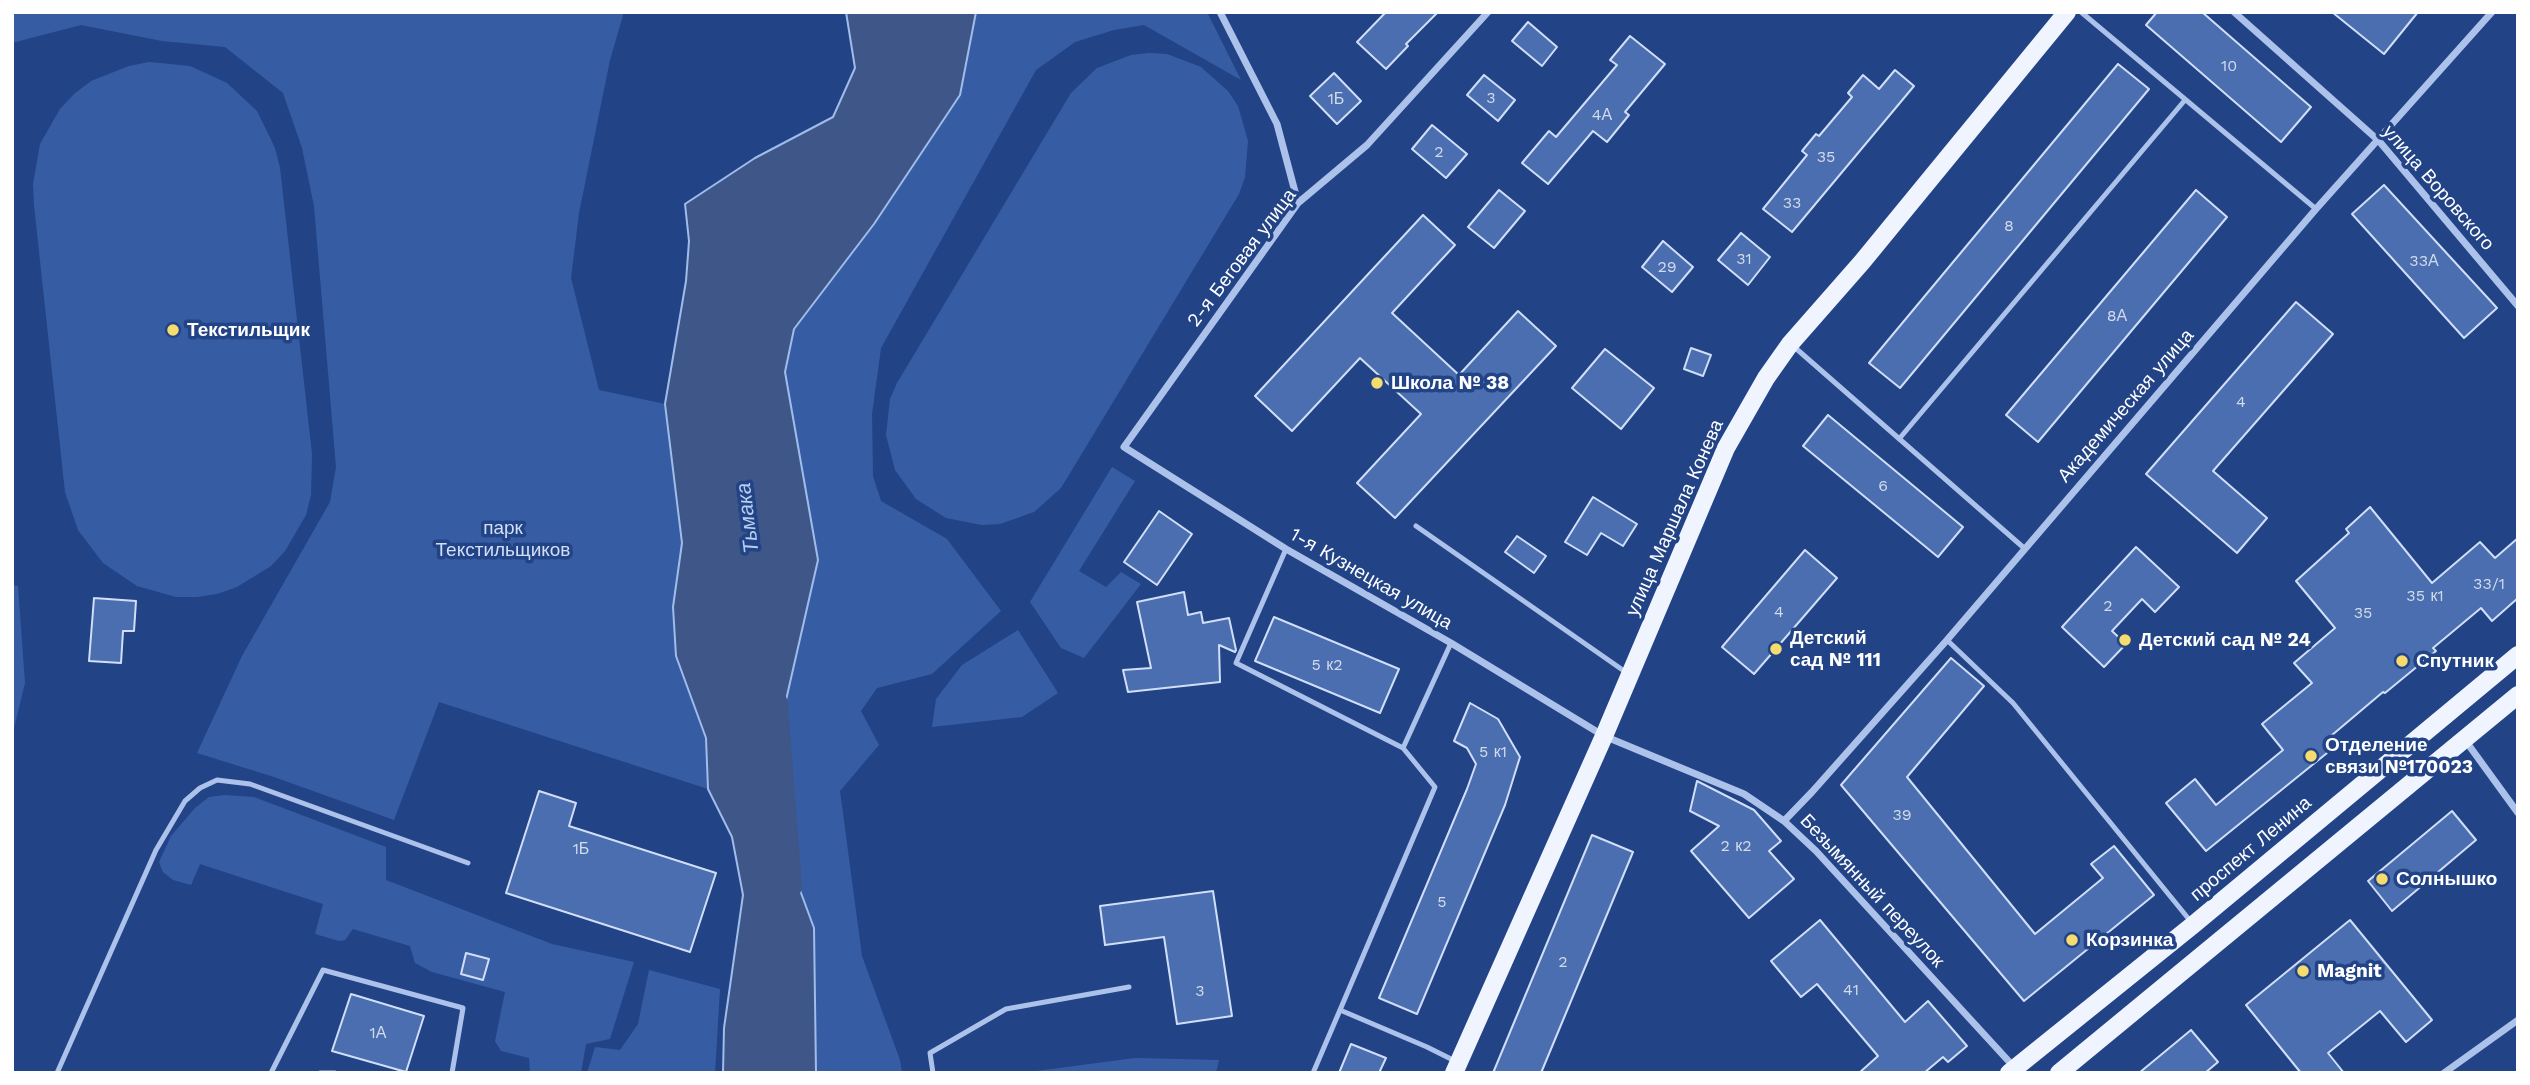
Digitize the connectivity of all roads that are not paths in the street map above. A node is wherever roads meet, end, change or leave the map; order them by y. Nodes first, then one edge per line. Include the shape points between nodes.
1 (1220, 12) edge
2 (1488, 12) edge
3 (2067, 12) edge
4 (2081, 12) edge
5 (2234, 12) edge
6 (2492, 12) edge
7 (2185, 100) junction
8 (2379, 141) junction
9 (1298, 204) junction
10 (2316, 209) junction
11 (2518, 306) edge
12 (1790, 344) junction
13 (1899, 439) junction
14 (1124, 447) joint
15 (1416, 526) dead end
16 (2024, 548) junction
17 (1286, 549) junction
18 (1947, 640) junction
19 (1451, 643) junction
20 (2518, 654) edge
21 (1629, 674) junction
22 (2518, 695) edge
23 (1604, 736) junction
24 (2464, 739) junction
25 (1402, 748) junction
26 (2518, 813) edge
27 (1784, 821) junction
28 (468, 863) dead end
29 (2193, 925) junction
30 (1129, 986) dead end
31 (1340, 1010) junction
32 (2518, 1020) edge
33 (1456, 1068) edge
34 (2014, 1071) edge
35 (57, 1073) edge
36 (271, 1073) edge
37 (320, 1073) edge
38 (335, 1073) edge
39 (452, 1073) edge
40 (933, 1073) edge
41 (1313, 1073) edge
42 (2059, 1073) edge
43 (2444, 1073) edge

1 - 9 street via 1277,124
2 - 9 street, 2-я Беговая улица via 1367,145
3 - 12 main road, улица Маршала Конева
4 - 7 lane
5 - 8 street, улица Воровского
6 - 8 street, Академическая улица
7 - 10 lane
7 - 13 lane
8 - 10 street, Академическая улица
8 - 11 street, улица Воровского
9 - 14 street, 2-я Беговая улица
10 - 16 street, Академическая улица
12 - 13 lane
12 - 21 main road, улица Маршала Конева via 1726,449
13 - 16 lane
14 - 17 street, 1-я Кузнецкая улица
15 - 21 lane
16 - 18 street, Академическая улица
17 - 19 street, 1-я Кузнецкая улица
17 - 25 lane via 1236,663
18 - 27 street, Академическая улица
18 - 29 lane via 2013,703
19 - 23 street, 1-я Кузнецкая улица
19 - 25 lane
20 - 29 main road, проспект Ленина
21 - 23 main road, улица Маршала Конева
22 - 24 main road
23 - 27 street, Безымянный переулок via 1744,794
23 - 33 main road, улица Маршала Конева
24 - 26 street
24 - 42 main road
25 - 31 lane via 1435,787
27 - 34 street, Безымянный переулок
28 - 35 lane via 250,784 218,780 200,788 185,801 156,850
29 - 34 main road, проспект Ленина
30 - 40 lane via 1006,1009 930,1054
31 - 33 lane via 1427,1047
31 - 41 lane
32 - 43 street
36 - 39 lane via 323,971 463,1008
37 - 38 lane

